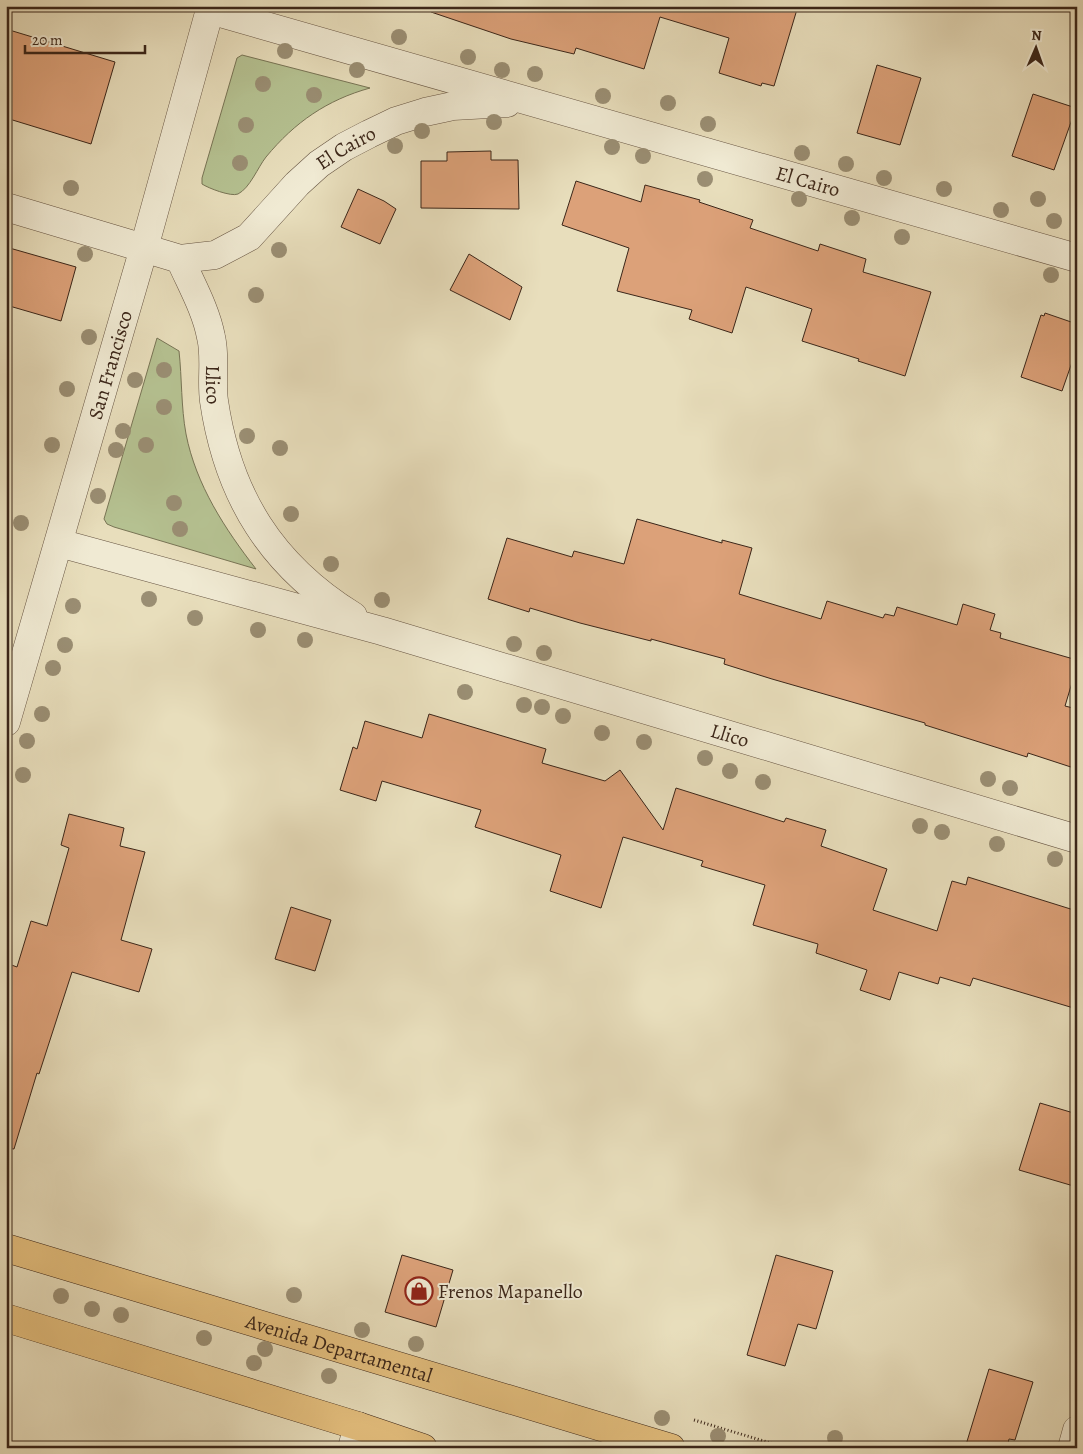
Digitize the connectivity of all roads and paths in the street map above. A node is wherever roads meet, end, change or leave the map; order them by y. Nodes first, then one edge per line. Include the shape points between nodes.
1 (210, 8) edge
2 (541, 105) junction
3 (6, 207) edge
4 (144, 248) junction
5 (1077, 258) edge
6 (180, 259) junction
7 (60, 543) junction
8 (382, 631) junction
9 (6, 722) edge
10 (1077, 839) edge
11 (6, 1248) edge
12 (6, 1318) edge
13 (1077, 1430) edge
14 (355, 1437) edge
15 (423, 1448) edge
16 (671, 1448) edge
17 (1072, 1448) edge

1 - 2 street, El Cairo
1 - 4 street, San Francisco
2 - 5 street, El Cairo
2 - 6 street, El Cairo via 453,106 396,121 344,147 319,164 248,236 215,255
3 - 4 street
4 - 6 street
4 - 7 street, San Francisco
6 - 8 street, Llico via 212,337 213,398 218,427 225,457 250,512 266,537 306,582 355,618
7 - 8 street, Llico
7 - 9 street, San Francisco
8 - 10 street, Llico
11 - 16 main road, Avenida Departamental
12 - 14 main road
13 - 17 street
14 - 15 main road

